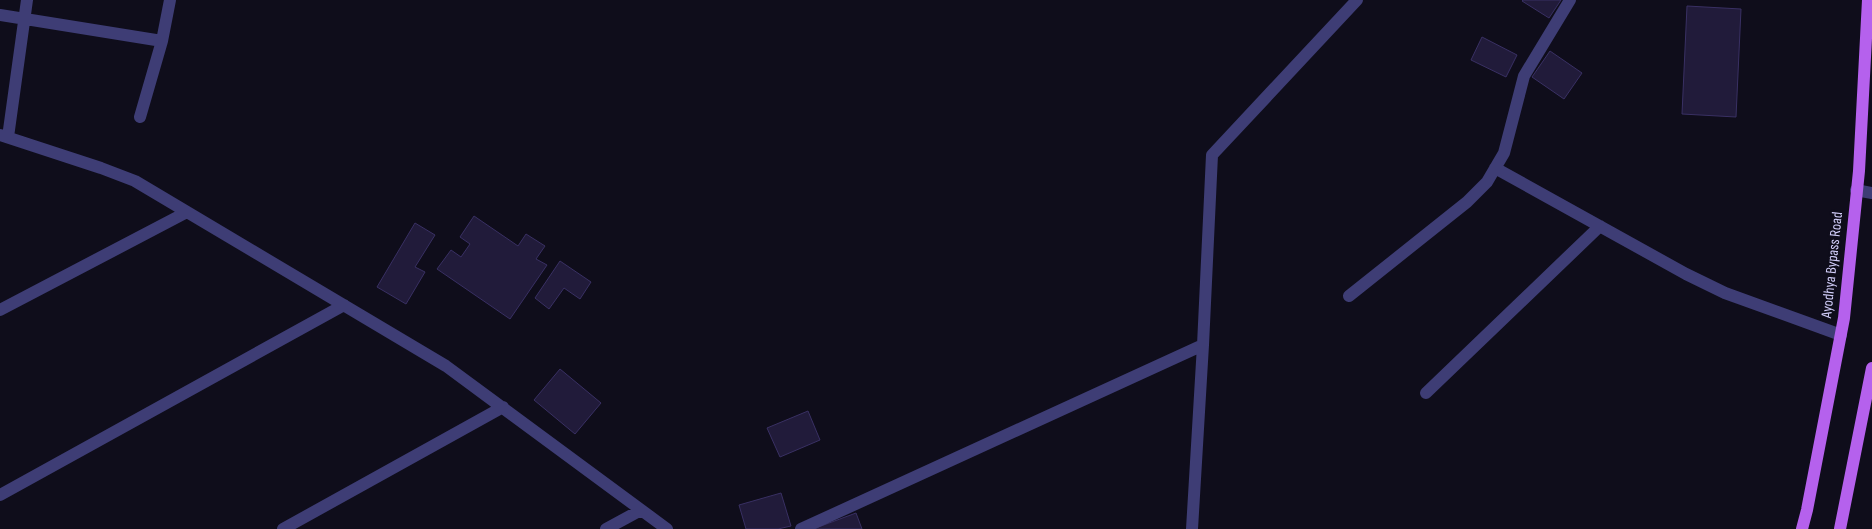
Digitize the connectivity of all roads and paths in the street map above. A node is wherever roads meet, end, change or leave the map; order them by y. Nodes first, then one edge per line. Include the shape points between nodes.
1 (26, 0) edge
2 (170, 0) edge
3 (1357, 0) edge
4 (1570, 0) edge
5 (1868, 0) edge
6 (0, 15) edge
7 (23, 18) junction
8 (162, 41) junction
9 (140, 118) dead end
10 (4, 136) edge
11 (1495, 168) junction
12 (1856, 190) junction
13 (1872, 193) edge
14 (187, 212) junction
15 (1600, 226) junction
16 (1349, 296) dead end
17 (344, 306) junction
18 (0, 310) edge
19 (1841, 335) junction
20 (1203, 345) junction
21 (1872, 368) edge
22 (1426, 393) dead end
23 (502, 407) junction
24 (0, 495) edge
25 (641, 510) junction
26 (283, 529) edge
27 (606, 529) edge
28 (667, 529) edge
29 (801, 529) edge
30 (1192, 529) edge
31 (1802, 529) edge
32 (1840, 529) edge

1 - 7 street
2 - 8 street
3 - 20 street via 1212,155
4 - 11 street via 1524,76 1504,153
5 - 12 main road, Ayodhya Bypass Road
6 - 7 street
7 - 8 street
7 - 10 street
8 - 9 street
10 - 14 street via 135,181
11 - 15 street
11 - 16 street via 1487,182 1467,202
12 - 13 street
12 - 19 main road, Ayodhya Bypass Road
14 - 17 street
14 - 18 street
15 - 19 street via 1725,293
15 - 22 street
17 - 23 street via 446,366
17 - 24 street
19 - 31 main road, Ayodhya Bypass Road
20 - 29 street
20 - 30 street
21 - 32 main road
23 - 25 street
23 - 26 street
25 - 27 street
25 - 28 street

